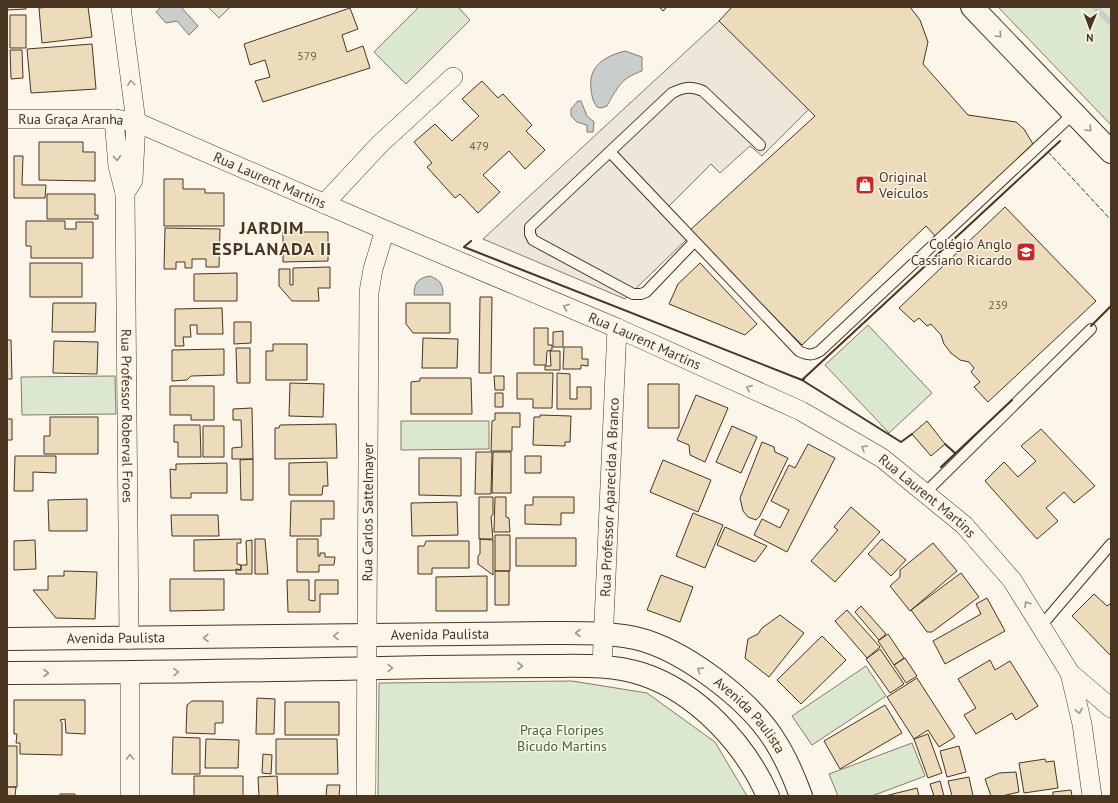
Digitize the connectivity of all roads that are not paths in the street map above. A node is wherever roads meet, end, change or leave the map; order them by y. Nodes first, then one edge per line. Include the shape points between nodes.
1 (121, 7) edge
2 (972, 7) edge
3 (453, 77) dead end
4 (1074, 113) junction
5 (7, 119) edge
6 (114, 119) junction
7 (136, 122) junction
8 (760, 145) dead end
9 (610, 152) junction
10 (1111, 152) edge
11 (125, 193) junction
12 (324, 204) junction
13 (385, 230) junction
14 (694, 242) junction
15 (617, 328) junction
16 (1091, 329) dead end
17 (925, 493) junction
18 (1111, 544) edge
19 (1041, 626) junction
20 (604, 633) junction
21 (368, 636) junction
22 (129, 638) junction
23 (7, 639) edge
24 (602, 666) junction
25 (368, 668) junction
26 (1070, 672) junction
27 (7, 673) edge
28 (130, 673) junction
29 (1111, 708) edge
30 (130, 796) edge
31 (366, 796) edge
32 (768, 796) edge
33 (801, 796) edge
34 (1092, 796) edge

7 -> 1 street, Rua Professor Roberval Froes
2 -> 4 street
3 - 12 street via 380,144
4 -> 10 street
4 - 14 lane via 814,354 806,355 799,351
5 - 6 street, Rua Graça Aranha
6 - 7 street, Rua Graça Aranha
6 -> 11 street, Rua Professor Roberval Froes via 118,166
7 - 11 street, Rua Professor Roberval Froes via 133,175
7 - 12 street, Rua Laurent Martins
8 - 9 lane via 703,91 693,86 683,87 672,93
9 - 14 lane
9 - 14 lane via 535,221 530,227 533,240 637,294 646,292
11 - 22 street, Rua Professor Roberval Froes
12 - 13 street, Rua Laurent Martins
15 -> 13 street, Rua Laurent Martins
13 - 21 street, Rua Carlos Sattelmayer via 369,292
17 -> 15 street, Rua Laurent Martins via 882,458 801,411
15 - 20 street, Rua Professor Aparecida A Branco
16 - 17 lane
19 -> 17 street, Rua Laurent Martins via 1012,580 964,525
18 - 19 lane
19 - 26 street, Rua Laurent Martins
20 -> 21 street, Avenida Paulista
20 - 24 street, Rua Professor Aparecida A Branco
33 -> 20 street, Avenida Paulista via 786,759 774,739 721,684 657,646 637,639
21 -> 22 street, Avenida Paulista
21 - 25 street, Rua Carlos Sattelmayer
22 - 23 street, Avenida Paulista
25 -> 24 street, Avenida Paulista
24 - 32 street, Avenida Paulista via 642,674 676,690 698,706 714,719 741,749 760,778
28 -> 25 street, Avenida Paulista
25 - 31 street, Rua Carlos Sattelmayer
26 - 29 street, Rua Laurent Martins
26 -> 34 street, Rua Laurent Martins via 1082,724
27 -> 28 street, Avenida Paulista
30 -> 28 street

